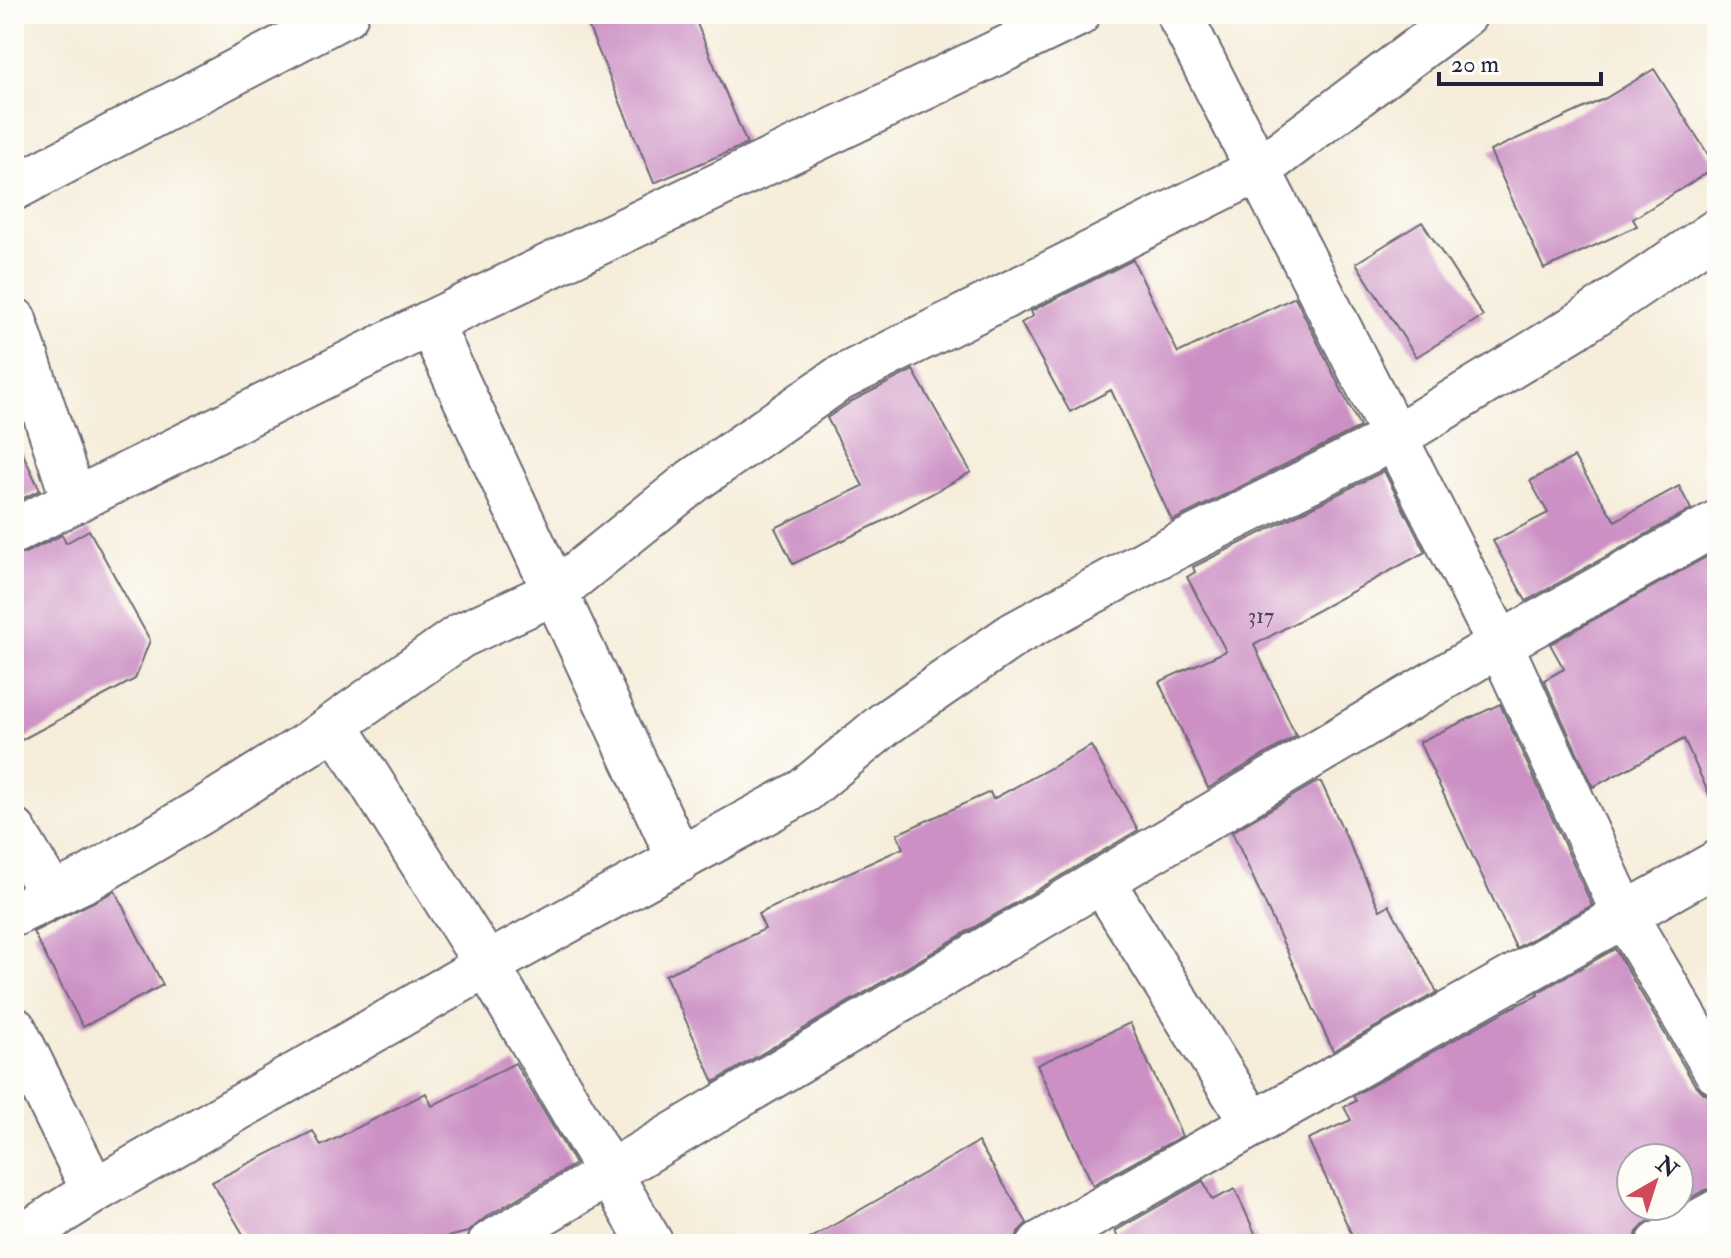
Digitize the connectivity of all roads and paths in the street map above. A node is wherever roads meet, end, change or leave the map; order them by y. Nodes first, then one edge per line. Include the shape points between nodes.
1 (346, 14) edge
2 (1078, 14) edge
3 (1179, 14) edge
4 (1465, 14) edge
5 (1258, 170) junction
6 (14, 188) edge
7 (1717, 231) edge
8 (14, 320) edge
9 (430, 323) junction
10 (1394, 438) junction
11 (74, 501) junction
12 (1717, 523) edge
13 (14, 531) edge
14 (555, 592) junction
15 (1500, 644) junction
16 (335, 725) junction
17 (14, 831) edge
18 (680, 860) junction
19 (1717, 863) edge
20 (1102, 881) junction
21 (33, 905) edge
22 (1625, 916) junction
23 (487, 965) junction
24 (14, 1029) edge
25 (1717, 1072) edge
26 (1253, 1124) junction
27 (609, 1175) junction
28 (94, 1191) junction
29 (1717, 1212) edge
30 (14, 1242) edge
31 (490, 1244) edge
32 (651, 1244) edge
33 (1040, 1244) edge
34 (1659, 1244) edge

1 - 6 street
2 - 9 street
3 - 5 street
4 - 5 street
5 - 10 street
5 - 14 street via 839,379 694,480
7 - 10 street via 1574,328
8 - 11 street
9 - 11 street
9 - 14 street
10 - 15 street
10 - 18 street via 1013,635 886,723 804,791
11 - 13 street
12 - 15 street
14 - 16 street via 460,636
14 - 18 street
15 - 20 street
15 - 22 street
16 - 21 street via 203,810
16 - 23 street
17 - 21 street
18 - 23 street
19 - 22 street
20 - 26 street
20 - 27 street
22 - 25 street
22 - 26 street
23 - 27 street
23 - 28 street
24 - 28 street
26 - 33 street
27 - 31 street
27 - 32 street
28 - 30 street
29 - 34 street

